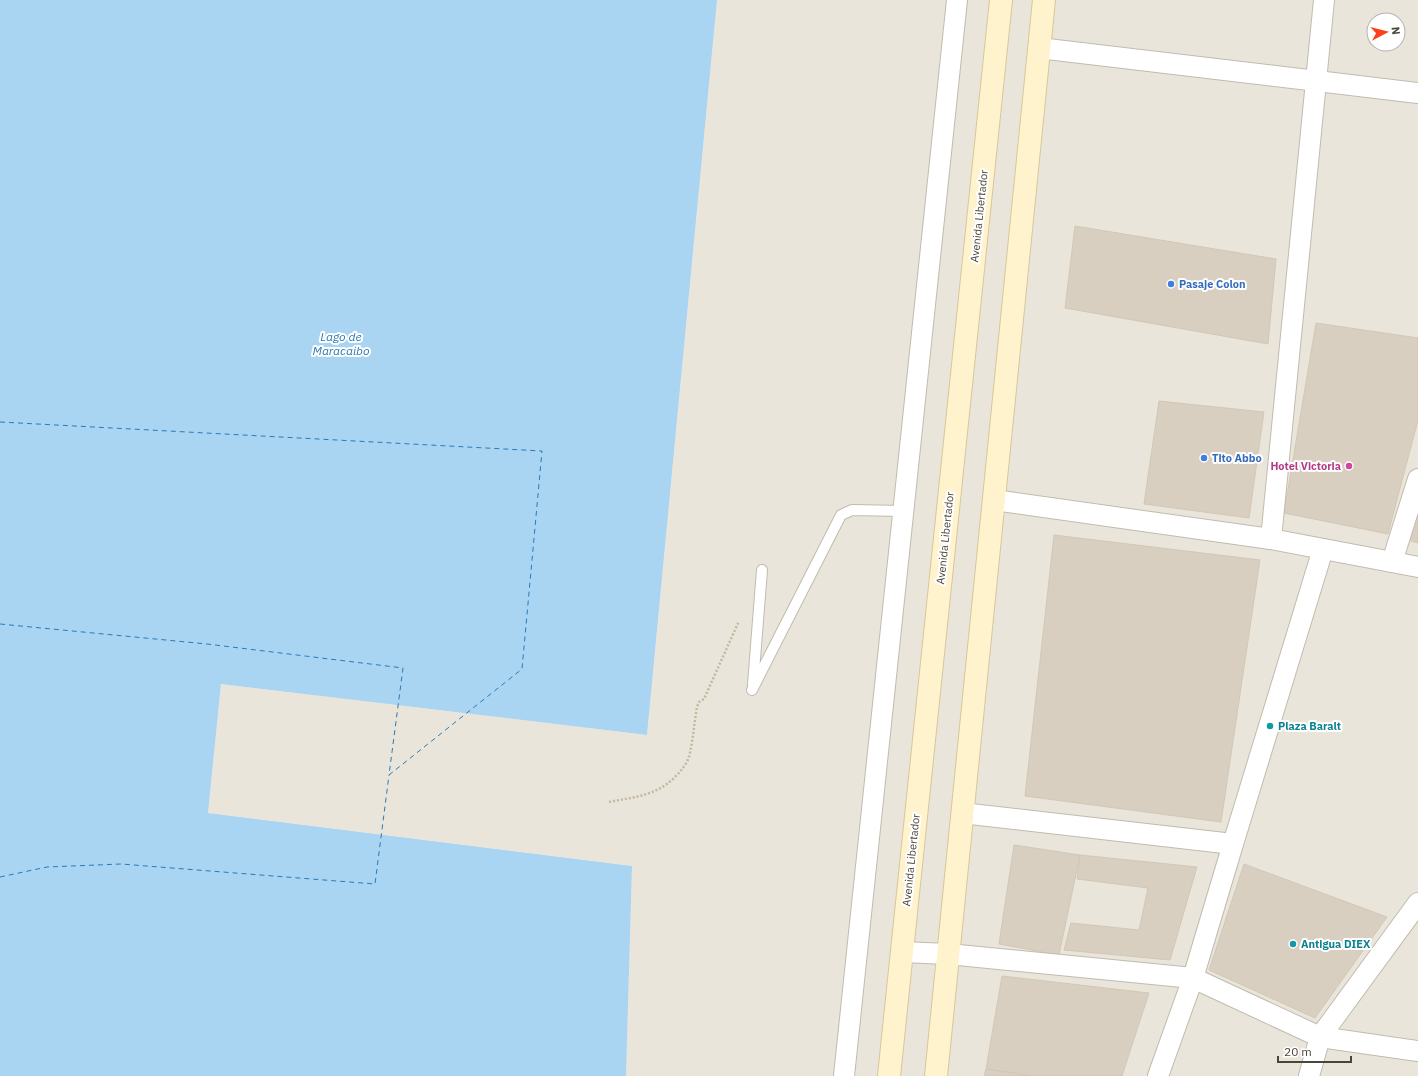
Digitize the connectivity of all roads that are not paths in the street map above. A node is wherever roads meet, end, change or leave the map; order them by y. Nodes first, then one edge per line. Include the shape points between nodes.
1 (957, 0) edge
2 (1001, 0) edge
3 (1044, 0) edge
4 (1324, 0) edge
5 (1039, 48) junction
6 (1316, 82) junction
7 (1418, 93) edge
8 (1418, 479) edge
9 (994, 500) junction
10 (902, 511) junction
11 (1271, 539) junction
12 (1323, 549) junction
13 (1392, 562) junction
14 (1418, 567) edge
15 (762, 570) dead end
16 (962, 813) junction
17 (1233, 844) junction
18 (1418, 903) edge
19 (902, 952) junction
20 (948, 954) junction
21 (1193, 978) junction
22 (1320, 1037) junction
23 (1418, 1051) edge
24 (844, 1076) edge
25 (889, 1076) edge
26 (936, 1076) edge
27 (1158, 1076) edge
28 (1308, 1076) edge

1 - 10 street
2 - 19 main road, Avenida Libertador
3 - 5 main road
4 - 6 street
5 - 6 street
5 - 9 main road
6 - 7 street
6 - 11 street
8 - 13 street
9 - 11 street
9 - 16 main road
10 - 15 lane via 852,510 841,515 752,690
10 - 24 street
11 - 12 street
12 - 13 street
12 - 17 street
13 - 14 street
16 - 17 street
16 - 20 main road
17 - 21 street
18 - 22 street
19 - 20 street
19 - 25 main road, Avenida Libertador
20 - 21 street
20 - 26 main road
21 - 22 street
21 - 27 street
22 - 23 street
22 - 28 street

